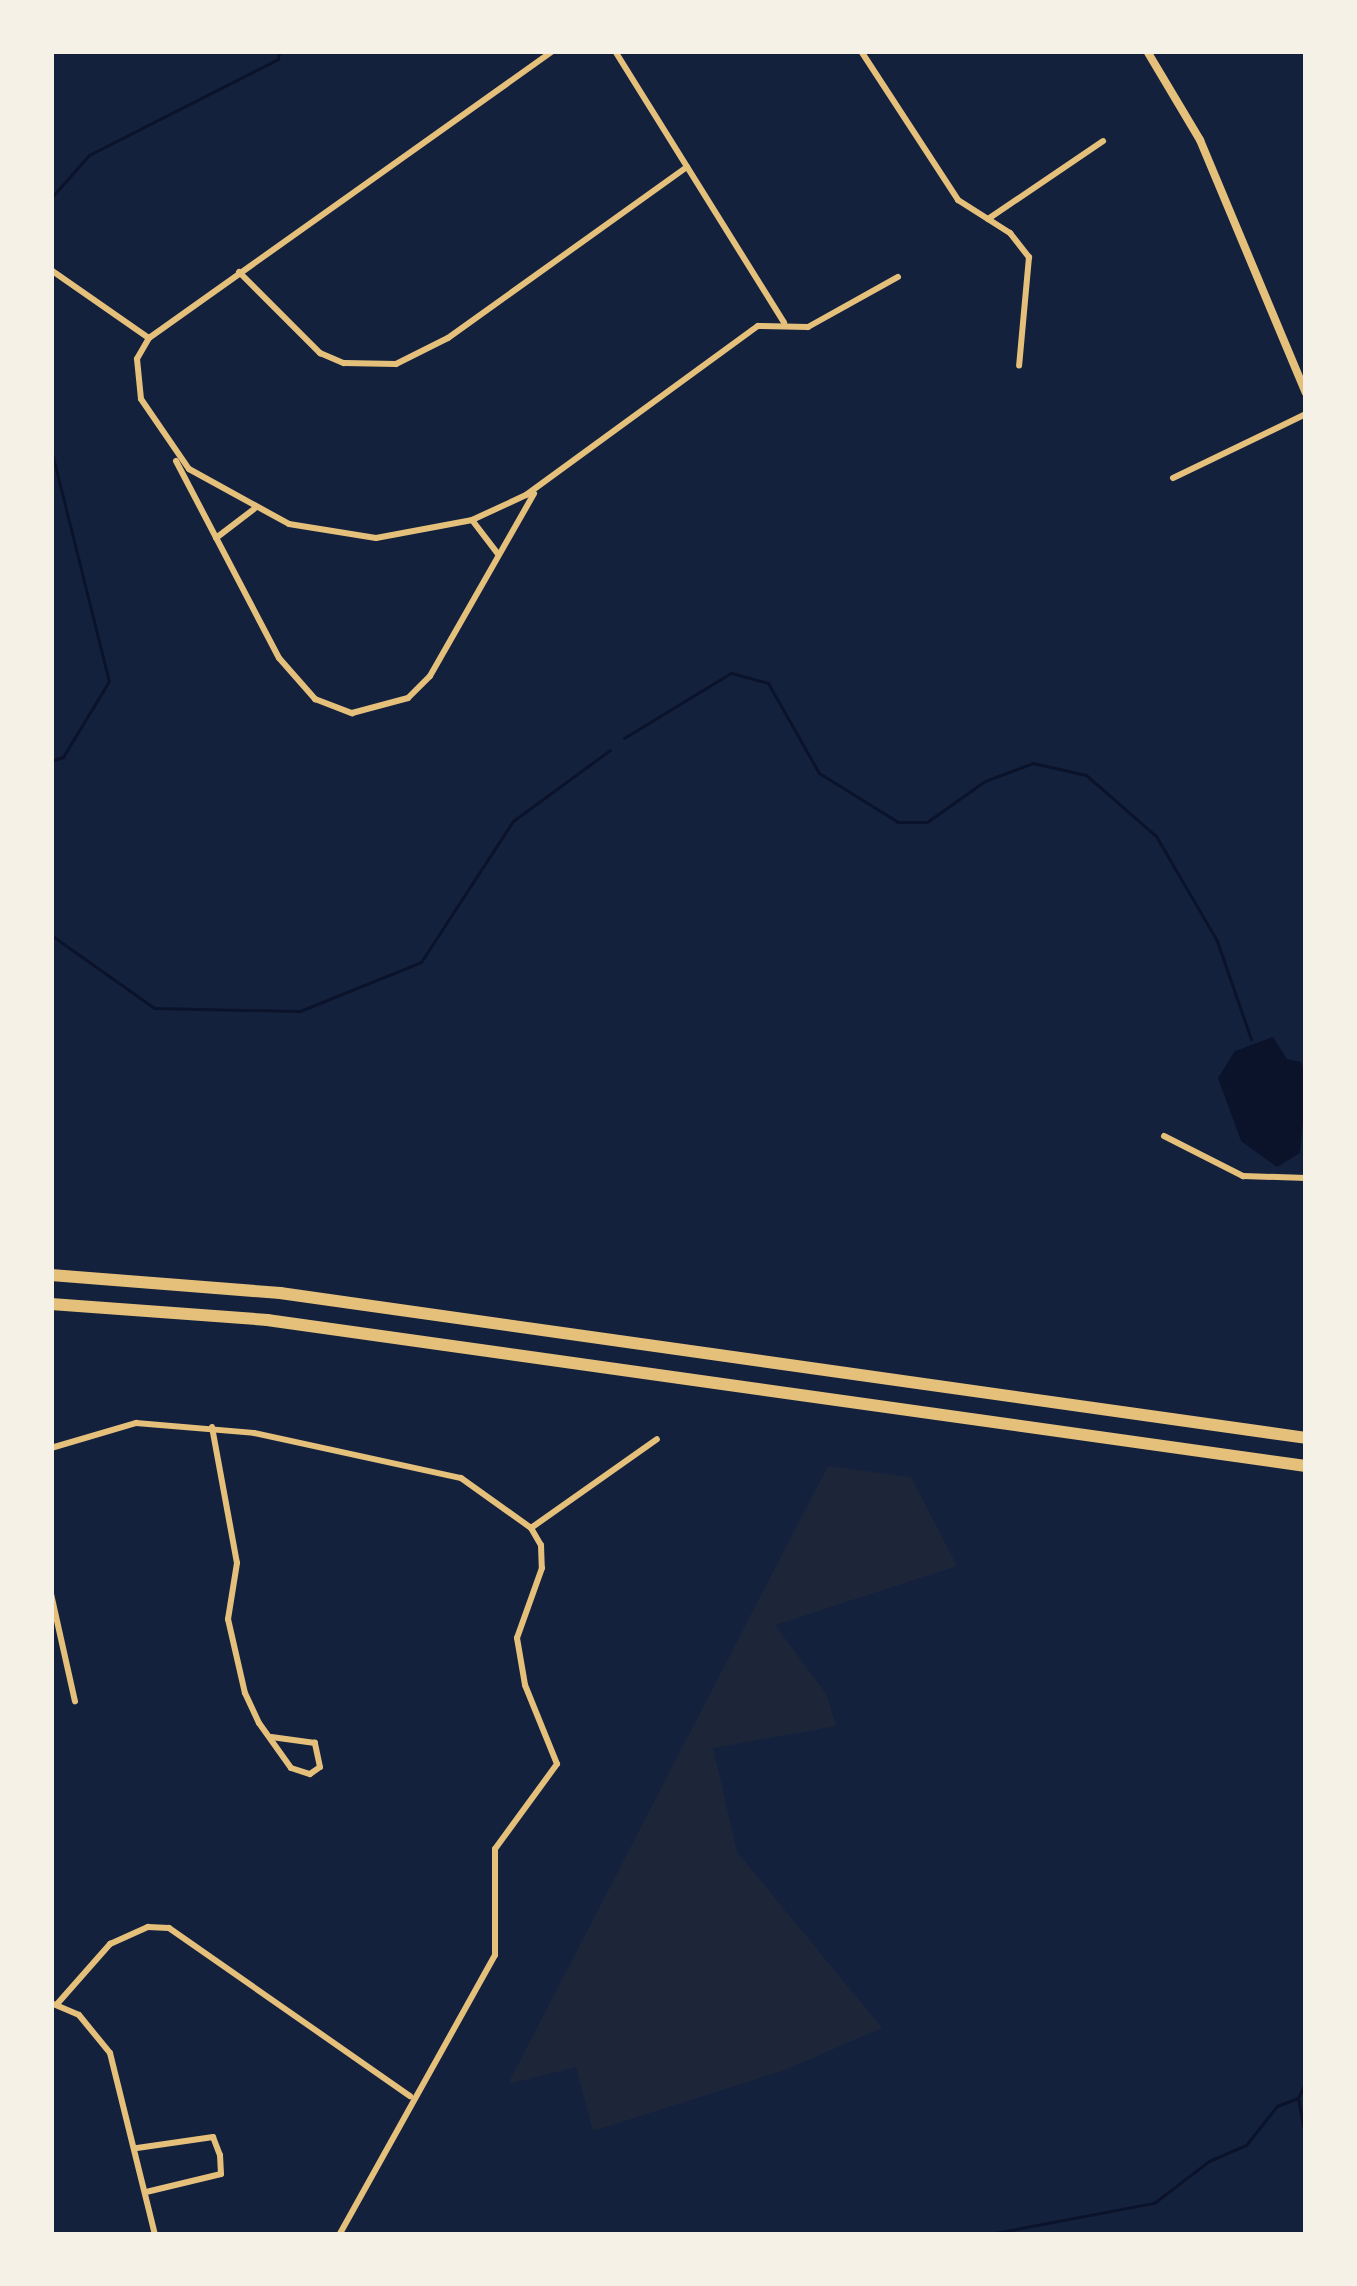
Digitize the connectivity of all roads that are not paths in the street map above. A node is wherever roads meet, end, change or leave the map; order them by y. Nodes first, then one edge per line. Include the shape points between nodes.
1 (553, 51) edge
2 (616, 51) edge
3 (861, 51) edge
4 (1147, 51) edge
5 (1103, 141) dead end
6 (687, 167) junction
7 (988, 219) junction
8 (51, 270) edge
9 (239, 272) junction
10 (898, 278) dead end
11 (784, 322) junction
12 (149, 338) junction
13 (1019, 366) dead end
14 (1306, 393) edge
15 (1306, 414) edge
16 (172, 453) junction
17 (1172, 478) dead end
18 (537, 489) junction
19 (254, 508) junction
20 (472, 520) junction
21 (216, 538) junction
22 (499, 557) junction
23 (1164, 1136) dead end
24 (1306, 1178) edge
25 (51, 1275) edge
26 (51, 1304) edge
27 (212, 1427) junction
28 (657, 1438) dead end
29 (1306, 1438) edge
30 (51, 1448) edge
31 (1302, 1466) edge
32 (531, 1528) junction
33 (51, 1594) edge
34 (75, 1701) dead end
35 (271, 1737) junction
36 (55, 2003) edge
37 (410, 2096) junction
38 (137, 2149) junction
39 (146, 2192) junction
40 (155, 2235) edge
41 (339, 2235) edge

1 - 9 street
2 - 6 street
3 - 7 street via 958,200
4 - 14 street via 1209,160
5 - 7 street
6 - 9 street via 448,338 396,364 344,363 320,353
6 - 11 street
7 - 13 street via 1029,257
8 - 12 street
9 - 12 street
10 - 11 street via 819,323
11 - 18 street via 758,326
12 - 16 street via 137,359 137,385
15 - 17 street
16 - 19 street
16 - 21 street
18 - 20 street
18 - 22 street
19 - 20 street via 344,536 408,535
19 - 21 street
20 - 22 street via 486,529
21 - 22 street via 290,674 315,699 352,713 395,704 420,688
23 - 24 street via 1236,1174
25 - 29 highway via 280,1293
26 - 31 highway via 267,1320
27 - 30 street via 136,1423
27 - 32 street via 461,1478
27 - 35 street via 237,1563 228,1619 245,1694
28 - 32 street
32 - 37 street via 544,1555 519,1617 518,1660 557,1764 495,1849 495,1955
33 - 34 street
35 - 35 street via 315,1743 320,1767 298,1774
36 - 37 street via 110,1944 148,1927 169,1928
36 - 38 street via 92,2027 110,2054
37 - 41 street
38 - 39 street
38 - 39 street via 213,2137 220,2155 220,2174
39 - 40 street

